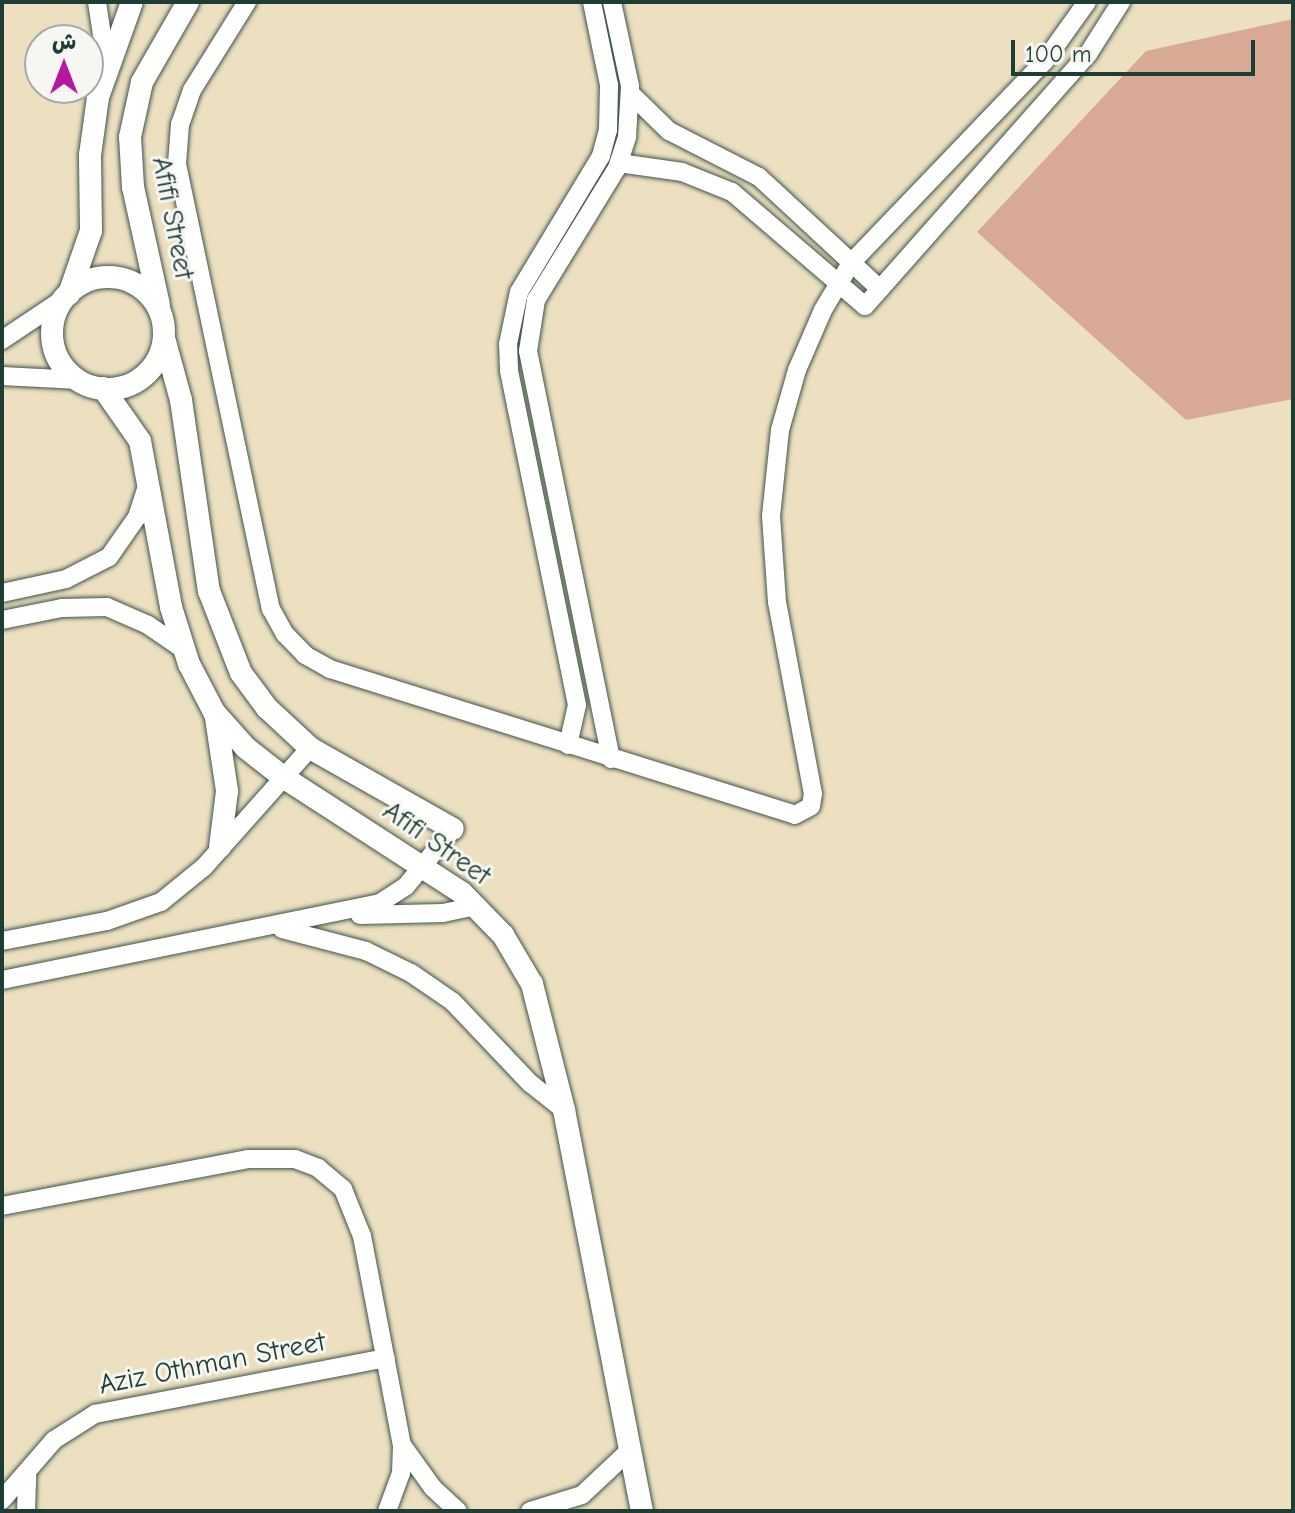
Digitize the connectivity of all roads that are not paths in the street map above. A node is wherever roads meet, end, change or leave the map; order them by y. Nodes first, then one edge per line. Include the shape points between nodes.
1 (97, 2) edge
2 (132, 2) edge
3 (188, 2) edge
4 (247, 2) edge
5 (592, 2) edge
6 (612, 2) edge
7 (1087, 2) edge
8 (1121, 2) edge
9 (107, 68) junction
10 (630, 93) junction
11 (681, 139) junction
12 (619, 163) junction
13 (669, 169) junction
14 (851, 263) junction
15 (838, 283) junction
16 (880, 289) junction
17 (67, 296) junction
18 (161, 314) junction
19 (164, 338) junction
20 (2, 340) edge
21 (529, 367) junction
22 (509, 370) junction
23 (2, 376) edge
24 (79, 380) junction
25 (103, 388) junction
26 (148, 484) junction
27 (2, 593) edge
28 (2, 620) edge
29 (183, 649) junction
30 (214, 712) junction
31 (603, 724) junction
32 (575, 725) junction
33 (568, 745) junction
34 (310, 748) junction
35 (611, 759) junction
36 (283, 777) junction
37 (453, 829) joint
38 (220, 847) junction
39 (424, 867) junction
40 (477, 906) junction
41 (341, 914) junction
42 (267, 927) junction
43 (2, 941) edge
44 (2, 980) edge
45 (564, 1110) junction
46 (2, 1206) edge
47 (386, 1358) junction
48 (402, 1445) junction
49 (630, 1450) junction
50 (27, 1476) junction
51 (2, 1500) edge
52 (26, 1511) edge
53 (387, 1511) edge
54 (458, 1511) edge
55 (530, 1511) edge
56 (642, 1511) edge

1 - 9 street
2 - 9 street
3 - 18 street, Afifi Street via 142,82 130,137 133,187
4 - 33 street via 192,90 180,124 177,164 271,609 294,645 330,669
5 - 22 street via 609,85 608,130 601,156 519,292 509,328
6 - 10 street
7 - 14 street via 1044,62
8 - 16 street via 1088,54
9 - 17 street via 92,126 91,231
10 - 11 street
10 - 12 street via 629,129
11 - 13 street via 669,152
11 - 14 street via 759,177
12 - 13 street
12 - 21 street via 536,300 528,336
13 - 15 street via 708,180 748,201
14 - 15 street
14 - 16 street
15 - 16 street via 865,306
15 - 35 street via 809,339 787,401 772,487 773,573 811,806 801,814 788,813
17 - 18 street via 89,280 114,277 148,293
17 - 20 street
17 - 24 street via 53,336 60,361
18 - 19 street
19 - 25 street via 156,362 139,380
19 - 34 street, Afifi Street via 181,400 209,591 221,633 267,708
21 - 22 street
21 - 31 street
22 - 32 street via 575,696
23 - 24 street
24 - 25 street
25 - 26 street, Afifi Street via 130,422
26 - 27 street via 137,517 109,557 66,579
26 - 29 street, Afifi Street via 161,566
28 - 29 street via 62,608 107,607 148,625
29 - 30 street, Afifi Street
30 - 36 street, Afifi Street via 246,748
30 - 38 street via 227,791
31 - 32 street
31 - 35 street
32 - 33 street
33 - 35 street
34 - 36 street
34 - 37 street, Afifi Street
36 - 38 street
36 - 39 street, Afifi Street
37 - 39 street
38 - 43 street via 185,887 136,913
39 - 40 street, Afifi Street
39 - 41 street via 393,896
40 - 41 street via 443,913
40 - 45 street, Afifi Street via 503,935 532,984
41 - 42 street
42 - 44 street
42 - 45 street via 354,947 411,973 453,1002 530,1083
45 - 49 street, Afifi Street
46 - 47 street via 248,1159 295,1159 318,1168 343,1189 357,1215
47 - 48 street
47 - 50 street, Aziz Othman Street via 95,1414 54,1440
48 - 53 street via 401,1473
48 - 54 street via 433,1488
49 - 55 street via 582,1495
49 - 56 street, Afifi Street
50 - 51 street, Aziz Othman Street
50 - 52 street

